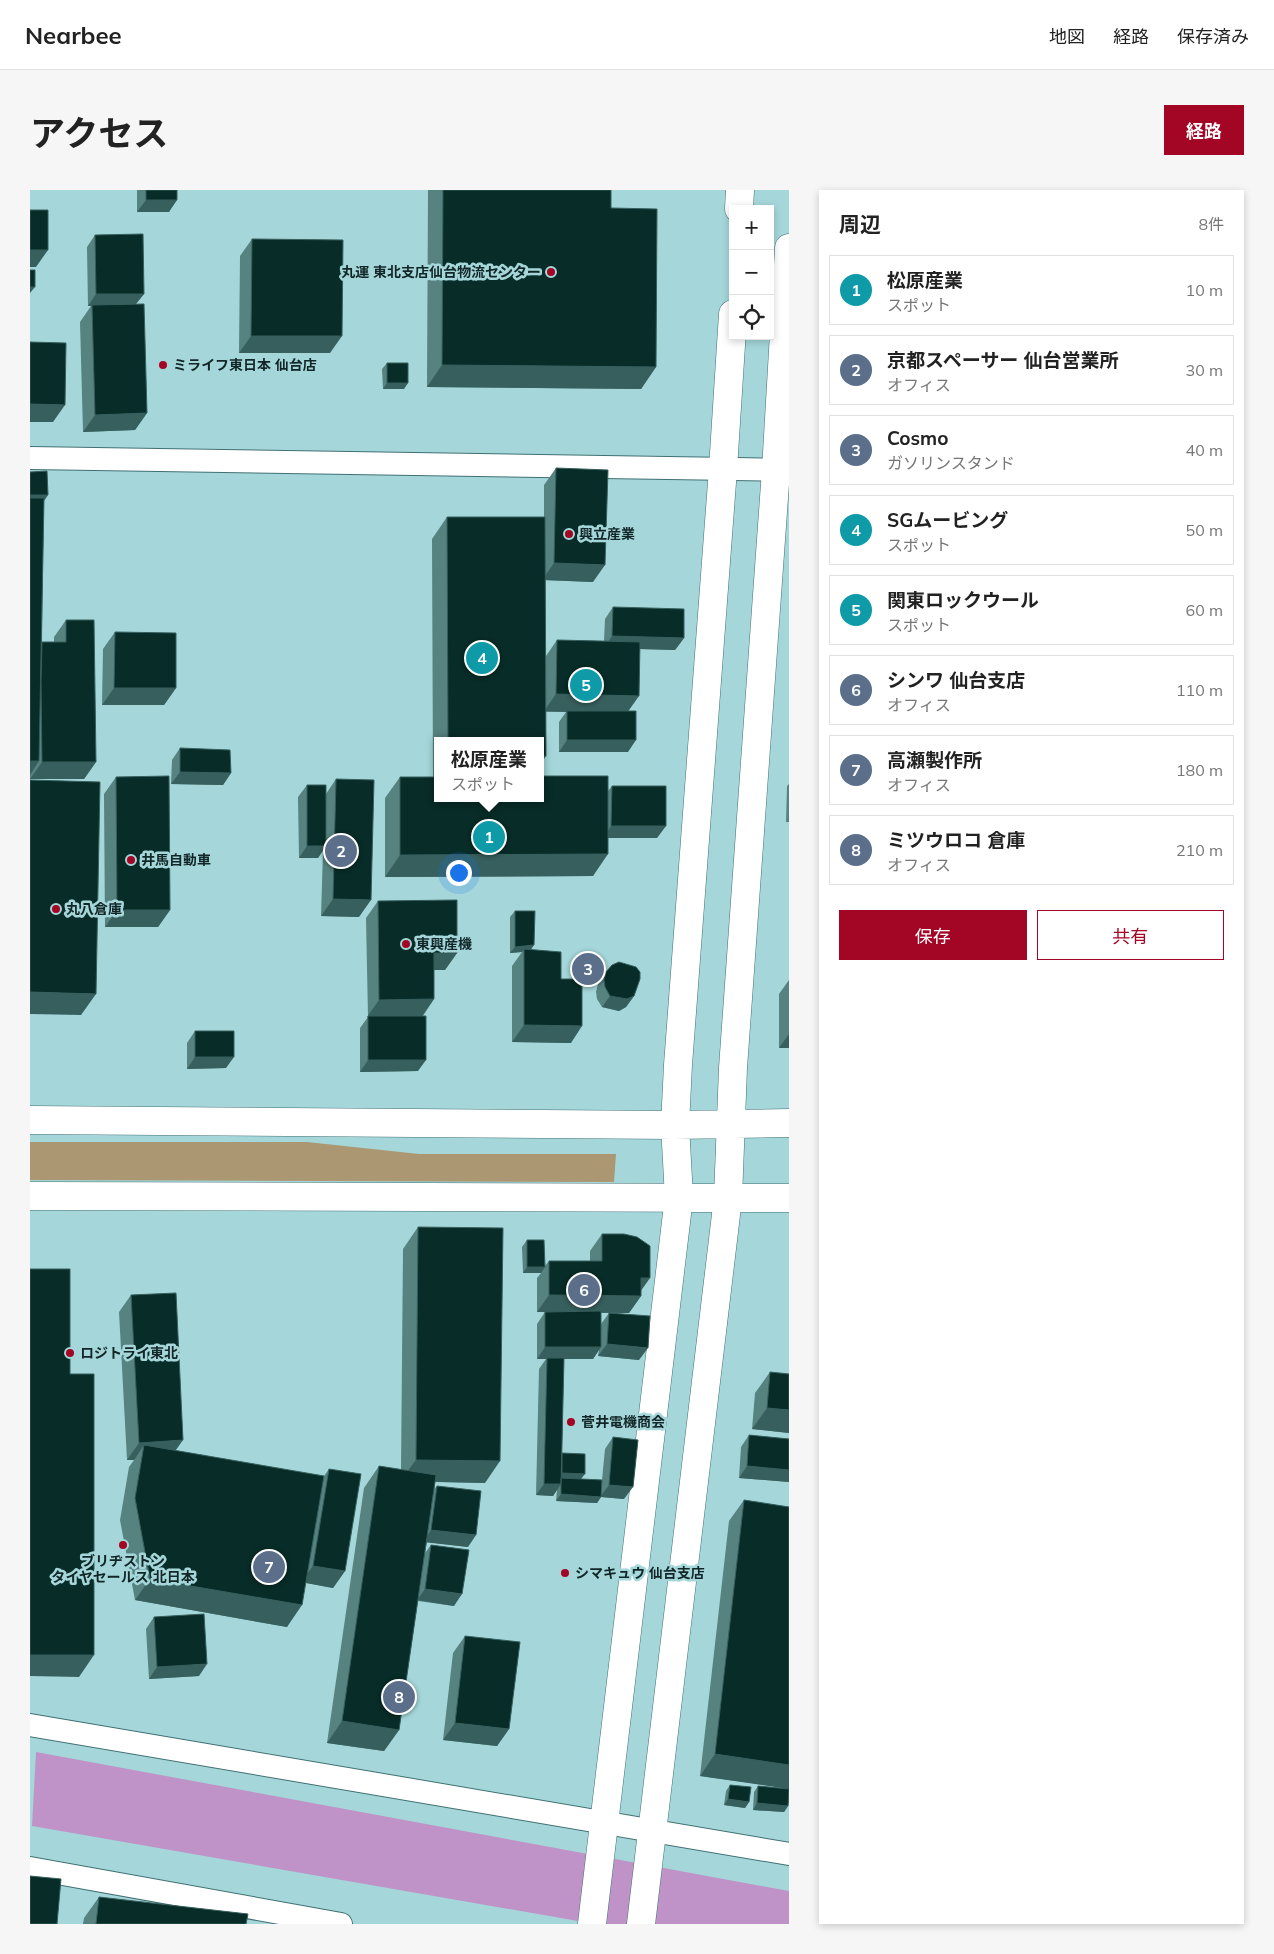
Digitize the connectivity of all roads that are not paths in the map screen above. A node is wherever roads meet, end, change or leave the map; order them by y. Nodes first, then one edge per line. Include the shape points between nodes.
1 (740, 190) edge
2 (739, 205) edge
3 (789, 248) edge
4 (731, 340) edge
5 (30, 458) edge
6 (723, 469) junction
7 (782, 470) edge
8 (30, 1120) edge
9 (789, 1123) edge
10 (675, 1124) junction
11 (730, 1124) junction
12 (30, 1196) edge
13 (679, 1197) junction
14 (728, 1198) junction
15 (789, 1198) edge
16 (30, 1725) edge
17 (604, 1823) junction
18 (653, 1830) junction
19 (789, 1854) edge
20 (30, 1868) edge
21 (341, 1924) edge
22 (592, 1924) edge
23 (641, 1924) edge

1 - 2 street
3 - 7 street
4 - 6 street
5 - 6 street
6 - 7 street
6 - 10 street
7 - 11 street
8 - 10 street
9 - 11 street
10 - 11 street
10 - 13 street
11 - 14 street
12 - 13 street
13 - 14 street
13 - 17 street
14 - 15 street
14 - 18 street
16 - 17 street
17 - 18 street
17 - 22 street
18 - 19 street
18 - 23 street
20 - 21 street

